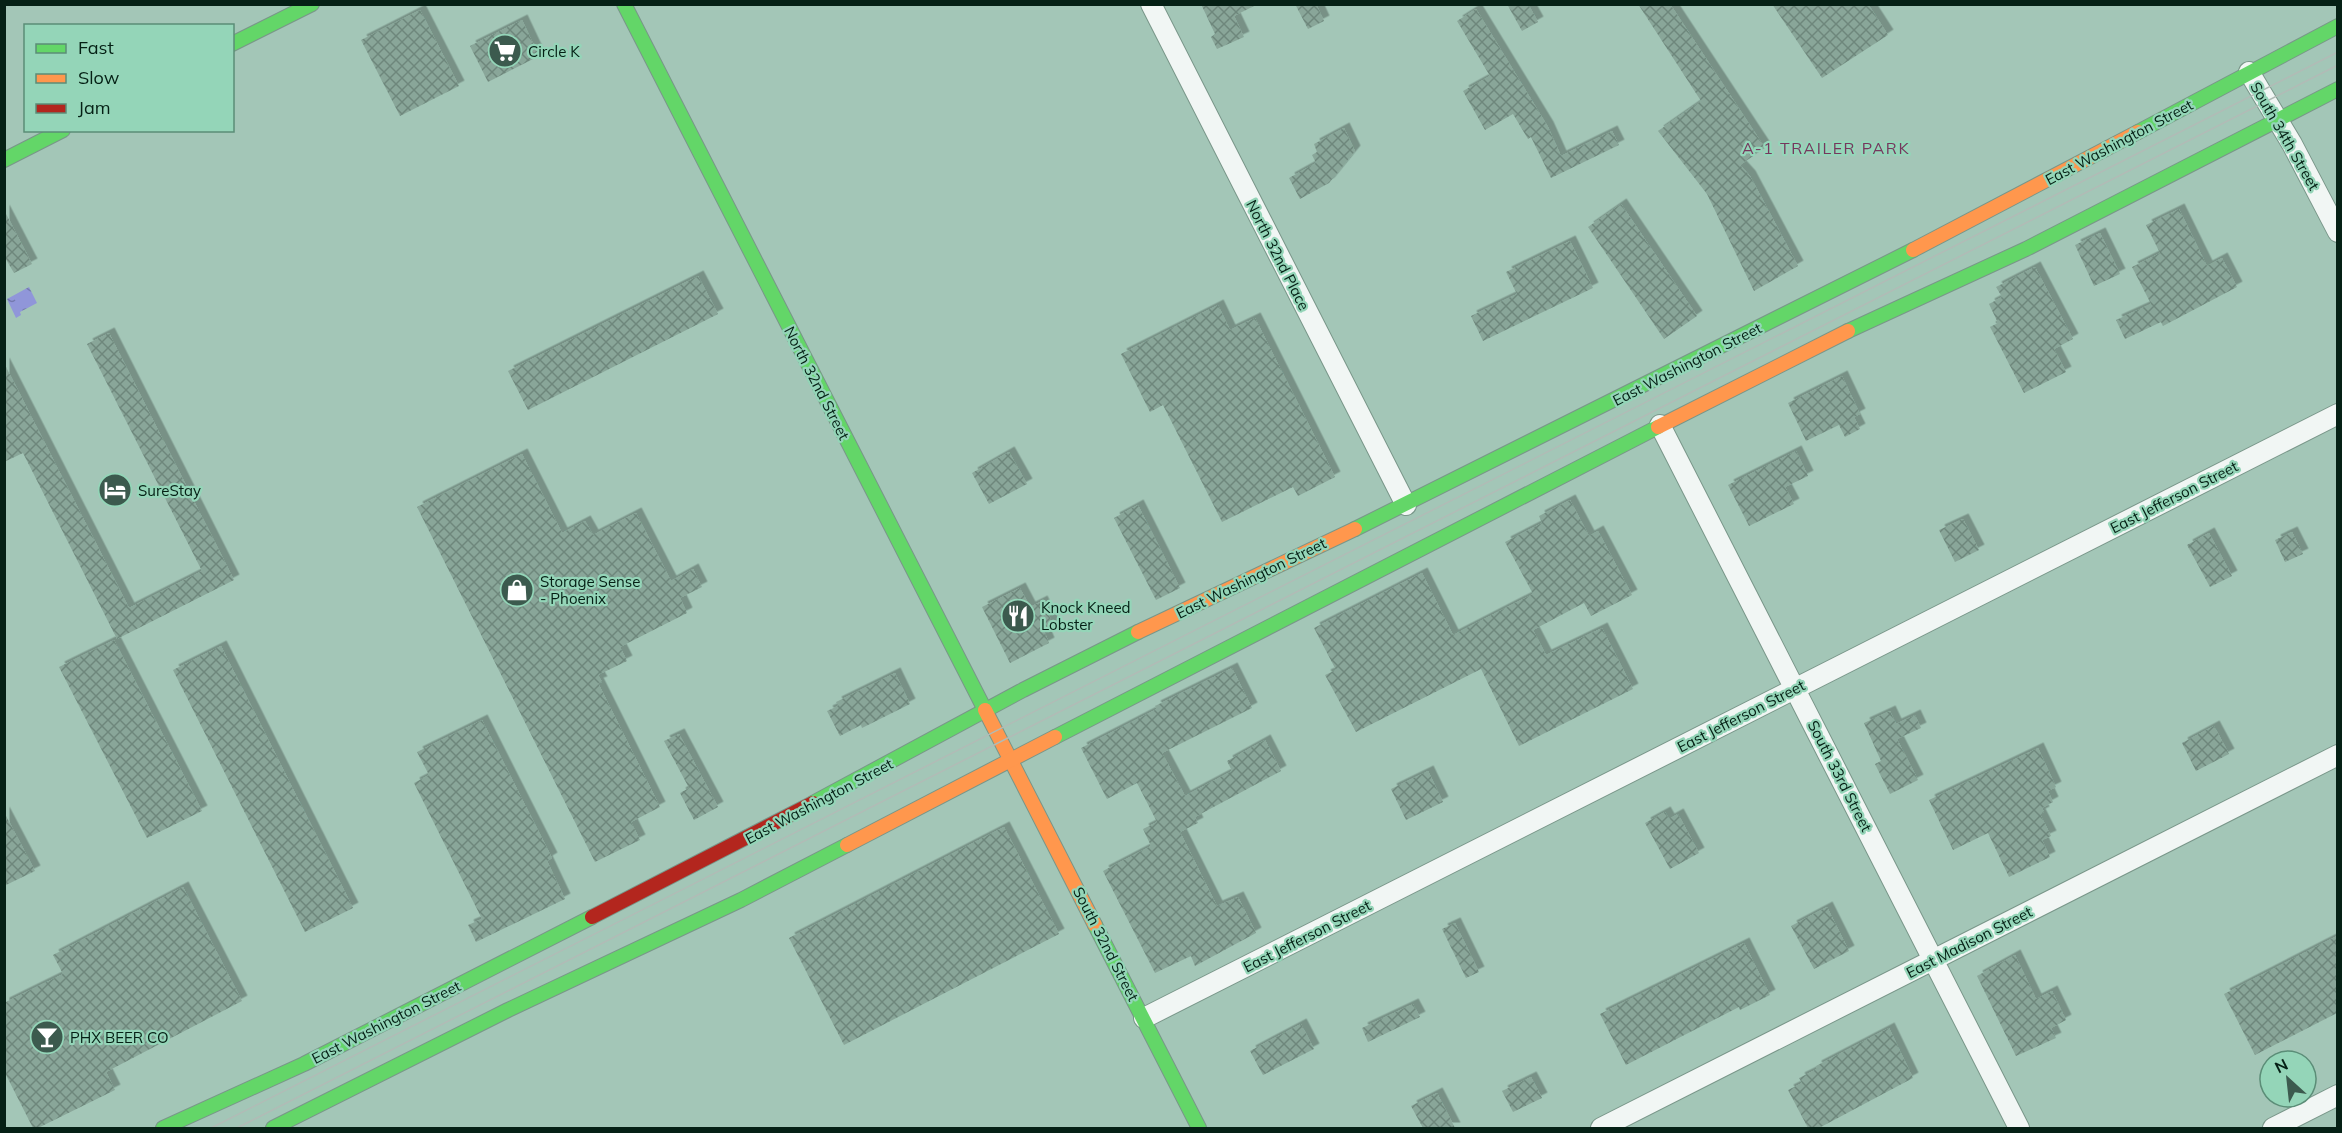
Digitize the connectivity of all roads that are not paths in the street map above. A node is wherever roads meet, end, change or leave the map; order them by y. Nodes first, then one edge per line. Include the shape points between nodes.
1 (312, 4) edge
2 (624, 4) edge
3 (1151, 4) edge
4 (2337, 27) edge
5 (234, 43) edge
6 (2249, 72) junction
7 (2337, 90) edge
8 (2278, 121) junction
9 (59, 132) edge
10 (4, 160) edge
11 (2337, 232) edge
12 (2337, 414) edge
13 (1660, 425) junction
14 (1406, 505) junction
15 (1796, 689) junction
16 (986, 711) junction
17 (2337, 755) edge
18 (1012, 760) junction
19 (1933, 960) junction
20 (1144, 1018) junction
21 (2337, 1095) edge
22 (163, 1128) edge
23 (273, 1128) edge
24 (1200, 1128) edge
25 (1601, 1128) edge
26 (2019, 1128) edge
27 (2273, 1128) edge

1 - 5 main road
2 - 16 main road, North 32nd Street
3 - 14 street, North 32nd Place
4 - 6 main road, East Washington Street
6 - 8 street, South 34th Street
6 - 14 main road, East Washington Street via 2011,200
7 - 8 main road
8 - 11 street, South 34th Street
8 - 13 main road via 2025,249
9 - 10 main road
12 - 15 street, East Jefferson Street
13 - 15 street, South 33rd Street
13 - 18 main road
14 - 16 main road, East Washington Street via 1210,596
15 - 19 street, South 33rd Street
15 - 20 street, East Jefferson Street
16 - 18 main road, North 32nd Street
16 - 22 main road, East Washington Street via 784,819 313,1059
17 - 19 street, East Madison Street
18 - 20 main road, South 32nd Street
18 - 23 main road via 741,900 508,1010
19 - 25 street, East Madison Street
19 - 26 street, South 33rd Street
20 - 24 main road, South 32nd Street
21 - 27 street

